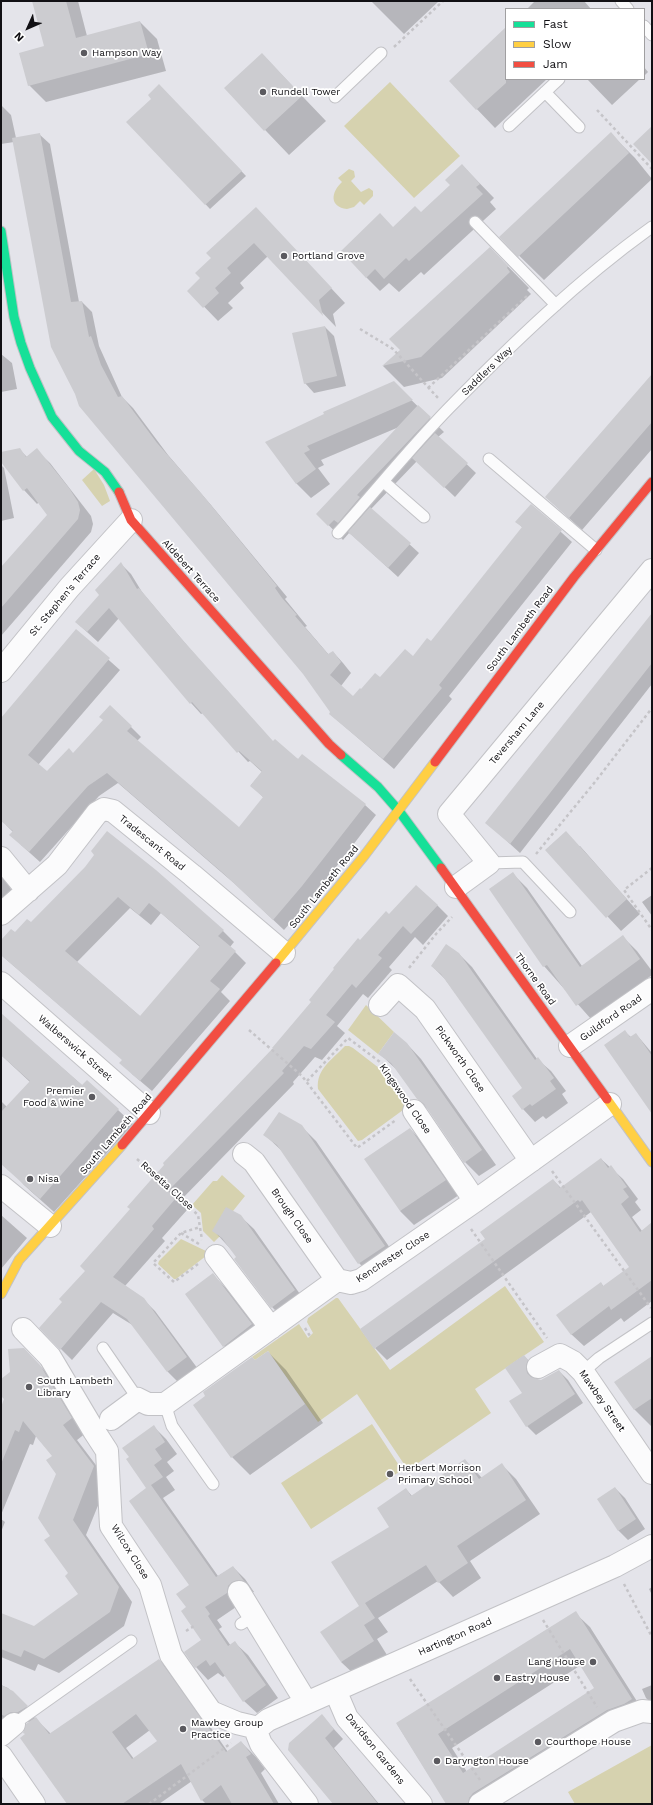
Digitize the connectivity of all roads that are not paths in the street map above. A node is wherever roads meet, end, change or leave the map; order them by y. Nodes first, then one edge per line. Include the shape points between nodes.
1 (645, 27) edge
2 (652, 35) edge
3 (386, 51) road end
4 (558, 80) edge
5 (545, 92) junction
6 (335, 97) dead end
7 (509, 126) dead end
8 (579, 127) dead end
9 (475, 222) dead end
10 (652, 227) edge
11 (1, 231) edge
12 (556, 305) junction
13 (8, 318) edge
14 (489, 459) dead end
15 (384, 482) junction
16 (652, 482) edge
17 (424, 517) dead end
18 (131, 520) junction
19 (338, 533) dead end
20 (596, 550) junction
21 (652, 570) edge
22 (1, 671) edge
23 (399, 811) junction
24 (1, 858) edge
25 (489, 863) junction
26 (28, 891) junction
27 (462, 896) junction
28 (570, 912) dead end
29 (1, 914) edge
30 (284, 953) junction
31 (1, 982) edge
32 (652, 989) edge
33 (380, 1005) dead end
34 (570, 1046) junction
35 (610, 1104) junction
36 (414, 1111) road end
37 (150, 1113) junction
38 (244, 1154) dead end
39 (535, 1158) junction
40 (652, 1162) edge
41 (1, 1186) edge
42 (467, 1207) junction
43 (50, 1226) junction
44 (211, 1252) road end
45 (336, 1280) junction
46 (1, 1294) edge
47 (652, 1323) edge
48 (271, 1328) junction
49 (23, 1329) dead end
50 (104, 1348) dead end
51 (538, 1367) dead end
52 (583, 1372) junction
53 (138, 1399) junction
54 (165, 1404) junction
55 (111, 1419) dead end
56 (652, 1473) edge
57 (213, 1484) dead end
58 (652, 1546) edge
59 (240, 1592) dead end
60 (131, 1641) dead end
61 (335, 1690) junction
62 (306, 1702) junction
63 (652, 1712) edge
64 (258, 1728) junction
65 (8, 1730) edge
66 (1, 1756) edge
67 (486, 1801) edge
68 (34, 1804) edge
69 (307, 1804) edge
70 (421, 1804) edge

1 - 2 lane
3 - 6 lane
4 - 5 lane
5 - 7 lane
5 - 8 lane
9 - 12 lane
10 - 12 lane, Saddlers Way
11 - 13 main road, Aldebert Terrace
12 - 15 lane, Saddlers Way via 448,409
13 - 18 main road, Aldebert Terrace via 52,416 79,451 105,472 122,496
14 - 20 lane
15 - 17 lane
15 - 19 lane, Saddlers Way
16 - 20 main road, South Lambeth Road
18 - 22 street, St. Stephen's Terrace via 69,588
18 - 23 main road, Aldebert Terrace via 322,736 378,787
20 - 23 main road, South Lambeth Road via 473,709
21 - 25 street, Teversham Lane via 449,814
23 - 27 main road, Thorne Road
23 - 30 main road, South Lambeth Road
24 - 26 street
25 - 27 street
25 - 28 lane via 523,862
26 - 29 street, Tradescant Road
26 - 30 street, Tradescant Road via 57,865 97,813 104,809 113,812 186,870
27 - 34 main road, Thorne Road
30 - 37 main road, South Lambeth Road
31 - 37 street, Walberswick Street
32 - 34 street, Guildford Road
33 - 39 street, Pickworth Close via 398,985 425,1010
34 - 35 main road, Thorne Road
35 - 39 street, Kenchester Close
35 - 40 main road, Thorne Road
36 - 42 street, Kingswood Close
37 - 43 main road, South Lambeth Road
38 - 45 street, Brough Close via 254,1162
39 - 42 street, Kenchester Close
41 - 43 street
42 - 45 street, Kenchester Close via 361,1280 351,1283
43 - 46 main road, South Lambeth Road via 19,1260
44 - 48 street
45 - 48 street
47 - 52 lane
48 - 54 street
49 - 64 street, Wilcox Close via 50,1357 107,1451 111,1526 150,1585 171,1655 211,1712 237,1723
50 - 53 lane
51 - 52 street, Mawbey Street via 560,1355 573,1362
52 - 56 street, Mawbey Street
53 - 54 street via 148,1404
53 - 55 street
54 - 57 lane via 172,1426
58 - 61 street, Hartington Road via 615,1566
59 - 62 street via 247,1620
60 - 65 lane
61 - 62 street, Hartington Road
61 - 70 street, Davidson Gardens via 347,1718
62 - 64 street, Hartington Road via 268,1720
63 - 67 street via 642,1712 608,1725
64 - 69 street via 260,1744
66 - 68 street

